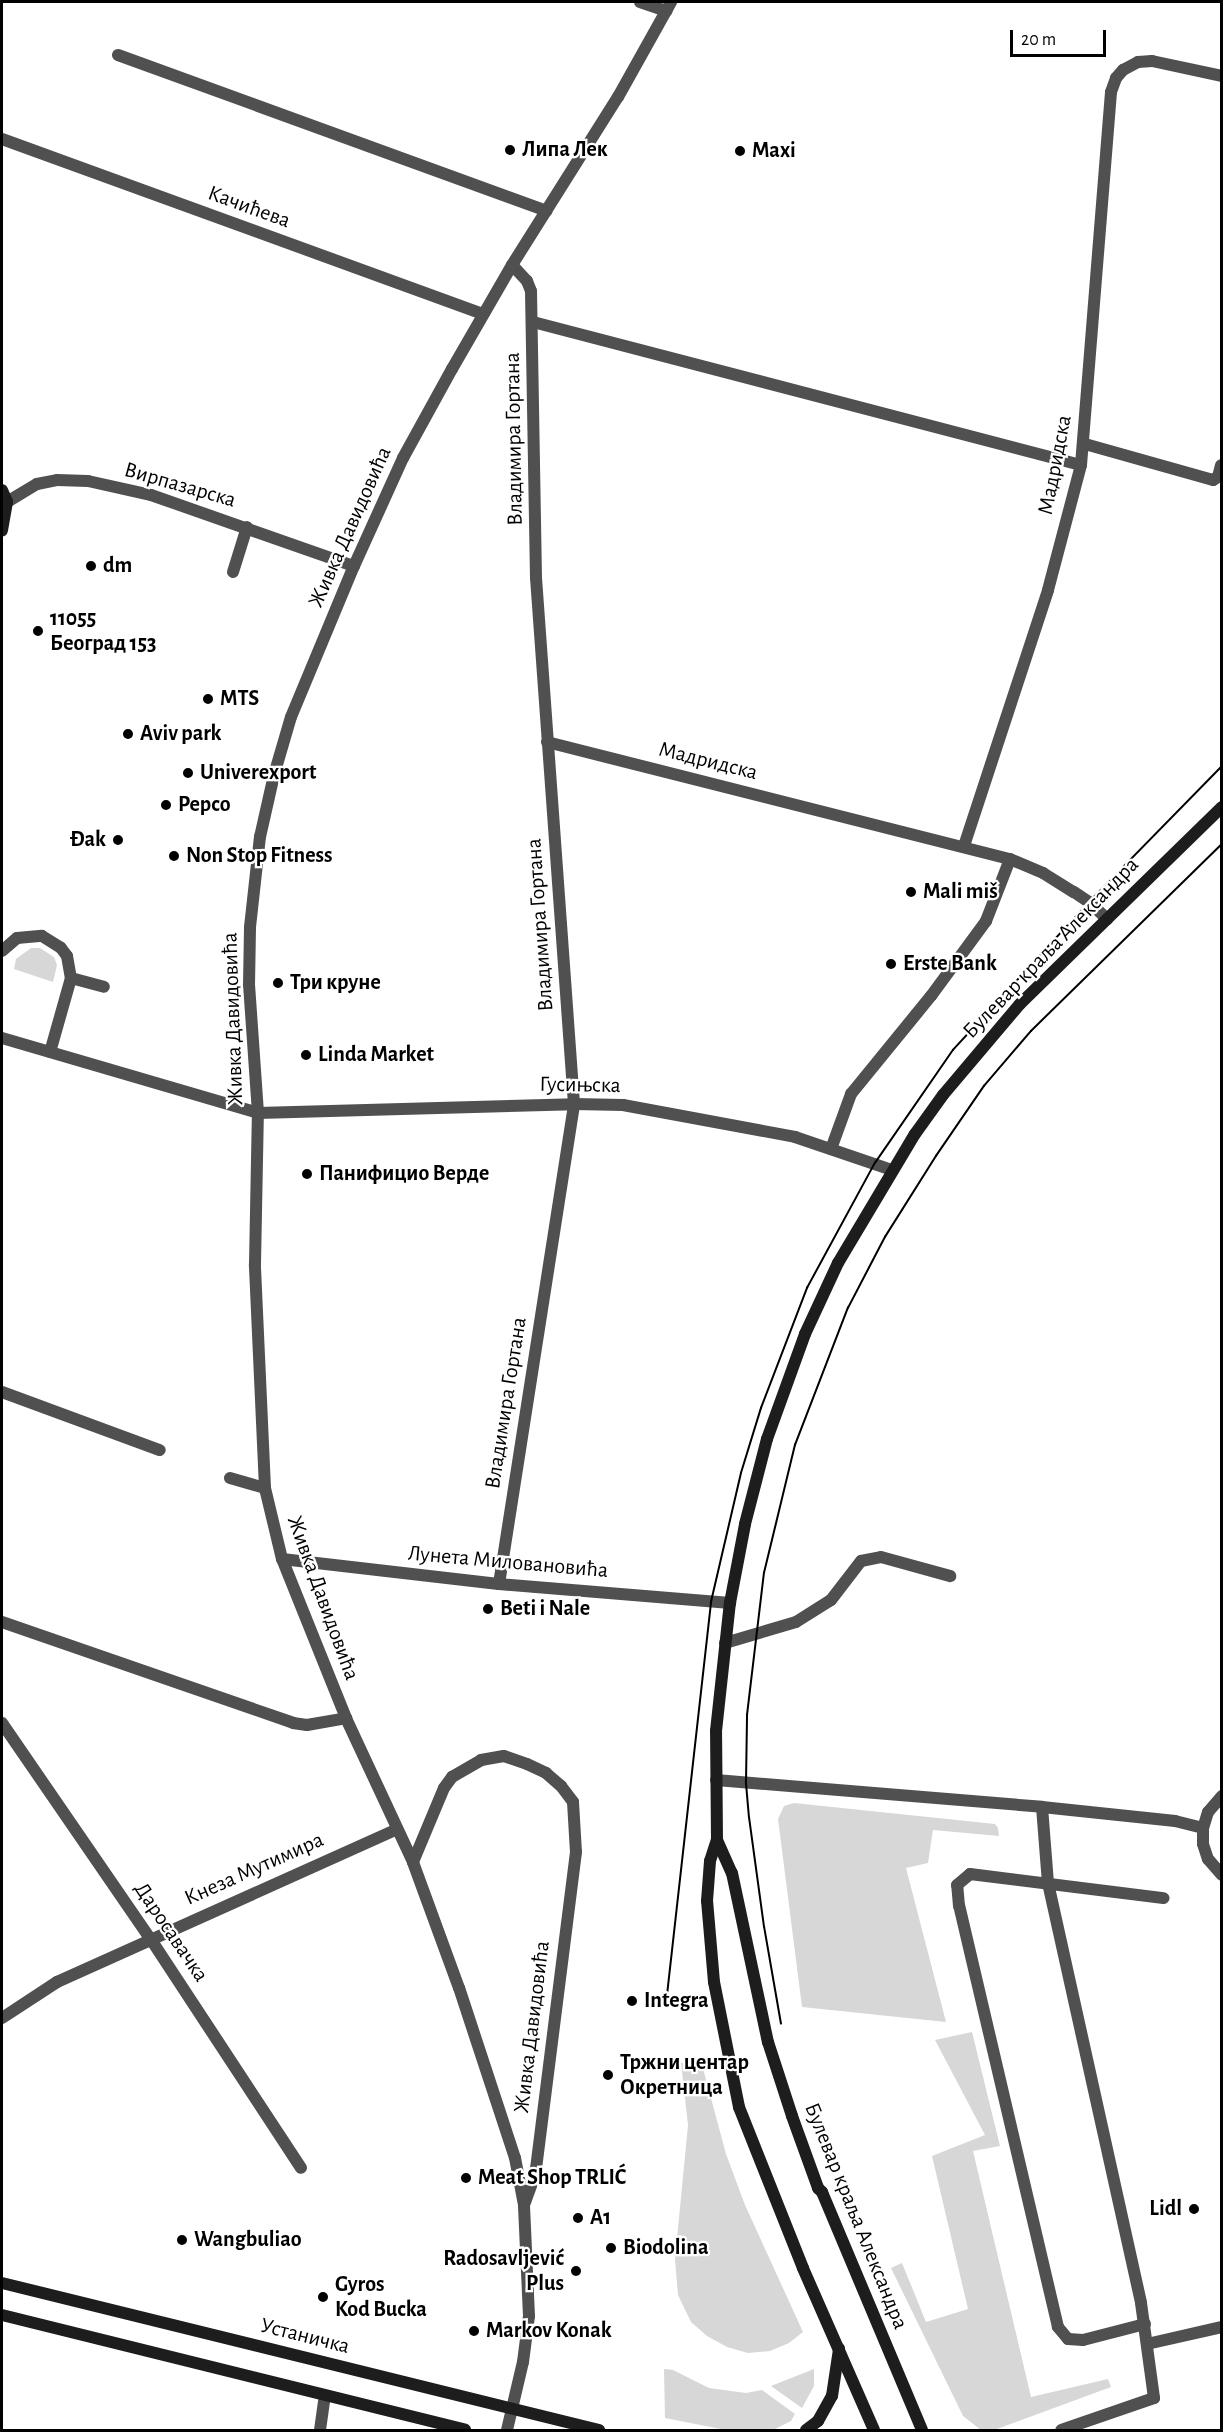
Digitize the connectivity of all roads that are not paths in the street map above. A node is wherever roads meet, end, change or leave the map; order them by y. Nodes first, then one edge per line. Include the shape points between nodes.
1 (640, 2) edge
2 (669, 7) edge
3 (118, 55) dead end
4 (1221, 76) edge
5 (2, 139) edge
6 (546, 211) junction
7 (512, 265) junction
8 (483, 314) junction
9 (533, 322) junction
10 (1085, 444) junction
11 (1082, 465) junction
12 (1221, 465) edge
13 (2, 489) edge
14 (7, 502) junction
15 (247, 527) junction
16 (2, 531) edge
17 (354, 566) junction
18 (233, 572) dead end
19 (547, 742) junction
20 (1221, 807) edge
21 (964, 846) junction
22 (1010, 859) junction
23 (1107, 919) junction
24 (2, 951) edge
25 (71, 978) junction
26 (104, 987) dead end
27 (2, 1038) edge
28 (50, 1052) junction
29 (574, 1104) junction
30 (258, 1113) junction
31 (831, 1149) junction
32 (892, 1170) junction
33 (2, 1392) edge
34 (160, 1450) dead end
35 (230, 1478) dead end
36 (265, 1488) junction
37 (282, 1559) junction
38 (950, 1576) dead end
39 (500, 1584) junction
40 (730, 1603) junction
41 (2, 1622) edge
42 (725, 1643) junction
43 (346, 1718) junction
44 (2, 1723) edge
45 (716, 1780) junction
46 (1221, 1796) edge
47 (1042, 1807) junction
48 (1203, 1828) junction
49 (397, 1829) junction
50 (717, 1840) junction
51 (412, 1862) junction
52 (1221, 1875) edge
53 (1048, 1883) junction
54 (1164, 1898) dead end
55 (150, 1938) junction
56 (2, 2018) edge
57 (301, 2168) dead end
58 (524, 2205) junction
59 (2, 2283) edge
60 (2, 2315) edge
61 (1145, 2324) junction
62 (1221, 2327) edge
63 (1147, 2344) junction
64 (839, 2348) junction
65 (325, 2396) junction
66 (513, 2409) junction
67 (320, 2430) edge
68 (465, 2430) edge
69 (507, 2430) edge
70 (599, 2430) edge
71 (806, 2430) edge
72 (874, 2430) edge
73 (922, 2430) edge
74 (1060, 2430) edge

1 - 2 street
2 - 6 street, Живка Давидовића
3 - 6 street
4 - 10 street, Мадридска via 1152,61 1123,69 1116,78
5 - 8 street, Качићева
6 - 7 street, Живка Давидовића
7 - 8 street, Живка Давидовића
7 - 9 street, Владимира Гортана via 531,291
8 - 17 street, Живка Давидовића via 403,458
9 - 11 street
9 - 19 street, Владимира Гортана via 536,578
10 - 11 street, Мадридска
10 - 12 street via 1213,480
11 - 21 street, Мадридска via 1048,590
13 - 14 main road
14 - 15 street, Вирпазарска via 37,484 88,481 151,495
14 - 16 main road
15 - 17 street, Вирпазарска
15 - 18 street
17 - 30 street, Живка Давидовића via 291,717 260,837 250,927 249,986
19 - 21 street, Мадридска
19 - 29 street, Владимира Гортана
20 - 23 main road, Булевар краља Александра
21 - 22 street, Мадридска
22 - 23 street, Мадридска via 1074,892
22 - 31 street via 986,921 851,1094
23 - 32 main road, Булевар краља Александра via 979,1050
24 - 25 street via 17,938 42,936 61,948
25 - 26 street
25 - 28 street
27 - 28 street, Гусињска
28 - 30 street, Гусињска
29 - 30 street, Гусињска
29 - 31 street, Гусињска via 623,1106 745,1126
29 - 39 street, Владимира Гортана
30 - 36 street, Живка Давидовића via 255,1264
31 - 32 street, Гусињска
32 - 40 main road, Булевар краља Александра via 838,1263 789,1373 754,1486
33 - 34 street
35 - 36 street
36 - 37 street, Живка Давидовића
37 - 39 street, Лунета Миловановића
37 - 43 street, Живка Давидовића
38 - 42 street via 881,1557 861,1561 831,1600 796,1622
39 - 40 street, Лунета Миловановића
40 - 42 main road, Булевар краља Александра
41 - 43 street via 293,1723 307,1725
42 - 45 main road, Булевар краља Александра via 716,1731
43 - 49 street, Живка Давидовића
44 - 55 street, Даросавачка
45 - 47 street
45 - 50 main road, Булевар краља Александра
46 - 48 street via 1208,1812
47 - 48 street via 1175,1821
47 - 53 street
48 - 52 street via 1208,1859
49 - 51 street, Живка Давидовића
49 - 55 street, Кнеза Мутимира
50 - 64 main road, Булевар краља Александра via 709,1870 708,1929 723,2034 739,2107 773,2197
50 - 73 main road, Булевар краља Александра via 732,1873 768,2042 792,2116 818,2188
51 - 58 street, Живка Давидовића via 498,2102
51 - 58 street, Живка Давидовића via 444,1788 452,1777 481,1760 504,1756 527,1764 546,1773 573,1802 574,1863 535,2175
53 - 54 street
53 - 61 street
53 - 61 street via 970,1874 957,1885 958,1906 1058,2327 1068,2339 1083,2340
55 - 56 street, Кнеза Мутимира via 57,1982
55 - 57 street, Даросавачка
58 - 66 street, Живка Давидовића via 529,2316
59 - 66 main road, Устаничка
60 - 65 main road
61 - 63 street
62 - 63 street
63 - 74 street via 1154,2398
64 - 71 main road via 832,2396 818,2421
64 - 72 main road, Булевар краља Александра
65 - 67 street
65 - 68 main road
66 - 69 street, Живка Давидовића
66 - 70 main road, Устаничка

